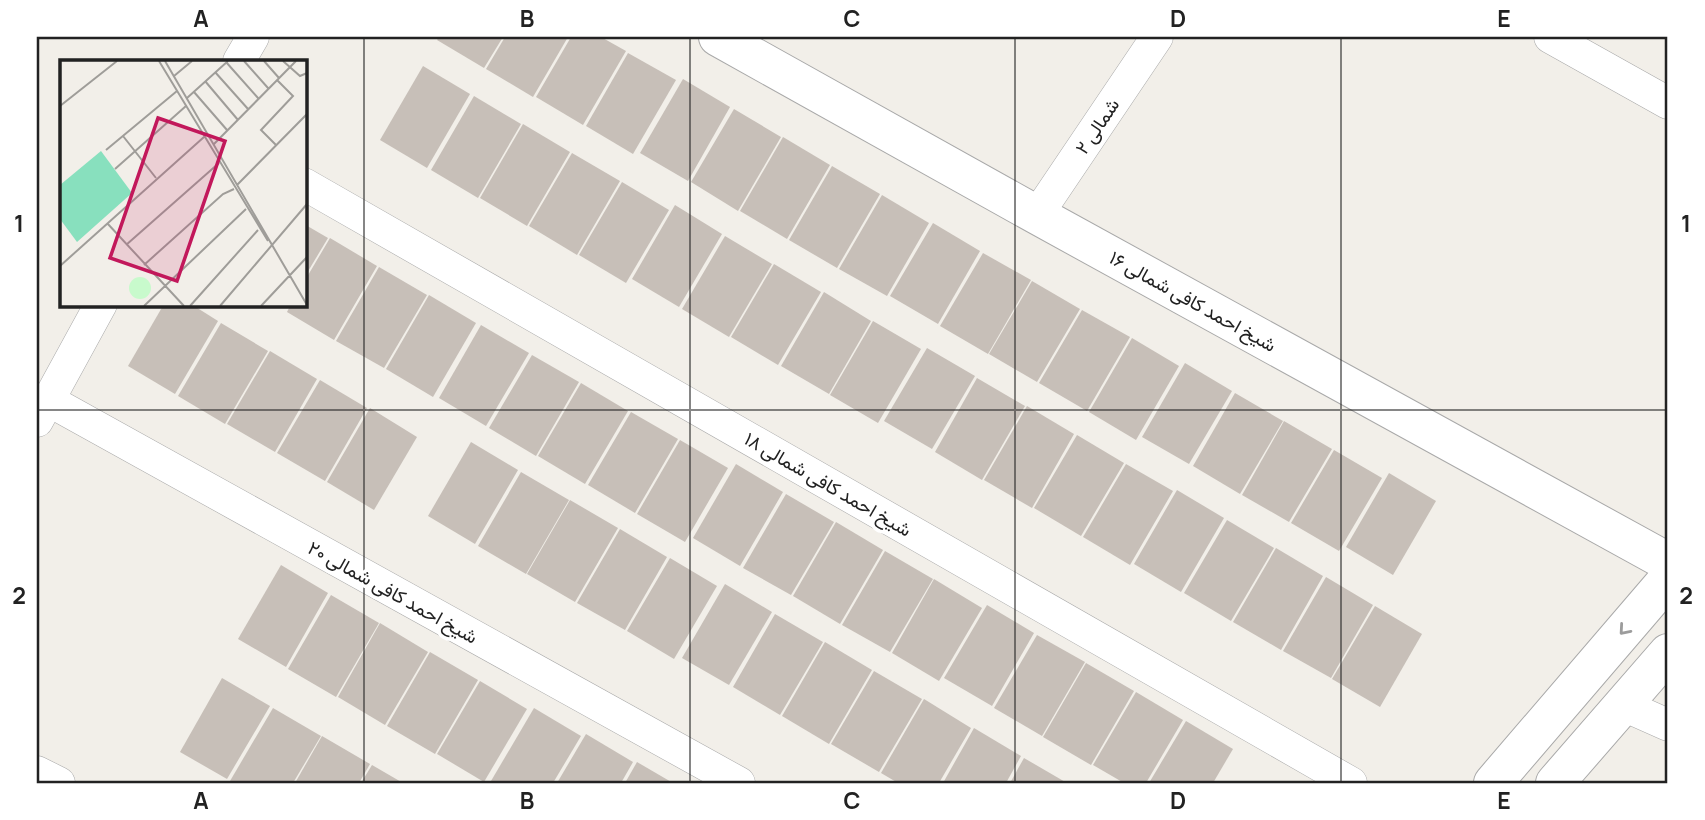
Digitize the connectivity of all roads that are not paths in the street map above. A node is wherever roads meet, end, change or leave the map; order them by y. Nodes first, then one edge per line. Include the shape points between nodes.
1 (253, 37) edge
2 (718, 37) edge
3 (1157, 37) edge
4 (1550, 37) edge
5 (240, 60) edge
6 (1668, 103) edge
7 (306, 185) edge
8 (1037, 215) junction
9 (100, 306) edge
10 (42, 410) edge
11 (1668, 562) edge
12 (1668, 579) edge
13 (1668, 653) edge
14 (1623, 705) junction
15 (1668, 725) edge
16 (37, 772) edge
17 (59, 783) edge
18 (739, 783) edge
19 (1351, 783) edge
20 (1493, 783) edge
21 (1555, 783) edge

1 - 5 street
2 - 8 street, شیخ احمد کافی شمالی ۱۶
3 - 8 street, ۲ شمالی
4 - 6 street
7 - 19 street, شیخ احمد کافی شمالی ۱۸
8 - 11 street, شیخ احمد کافی شمالی ۱۶
9 - 10 street
10 - 18 street, شیخ احمد کافی شمالی ۲۰
12 -> 20 street
13 - 14 street
14 - 15 street
14 - 21 street
16 - 17 street

